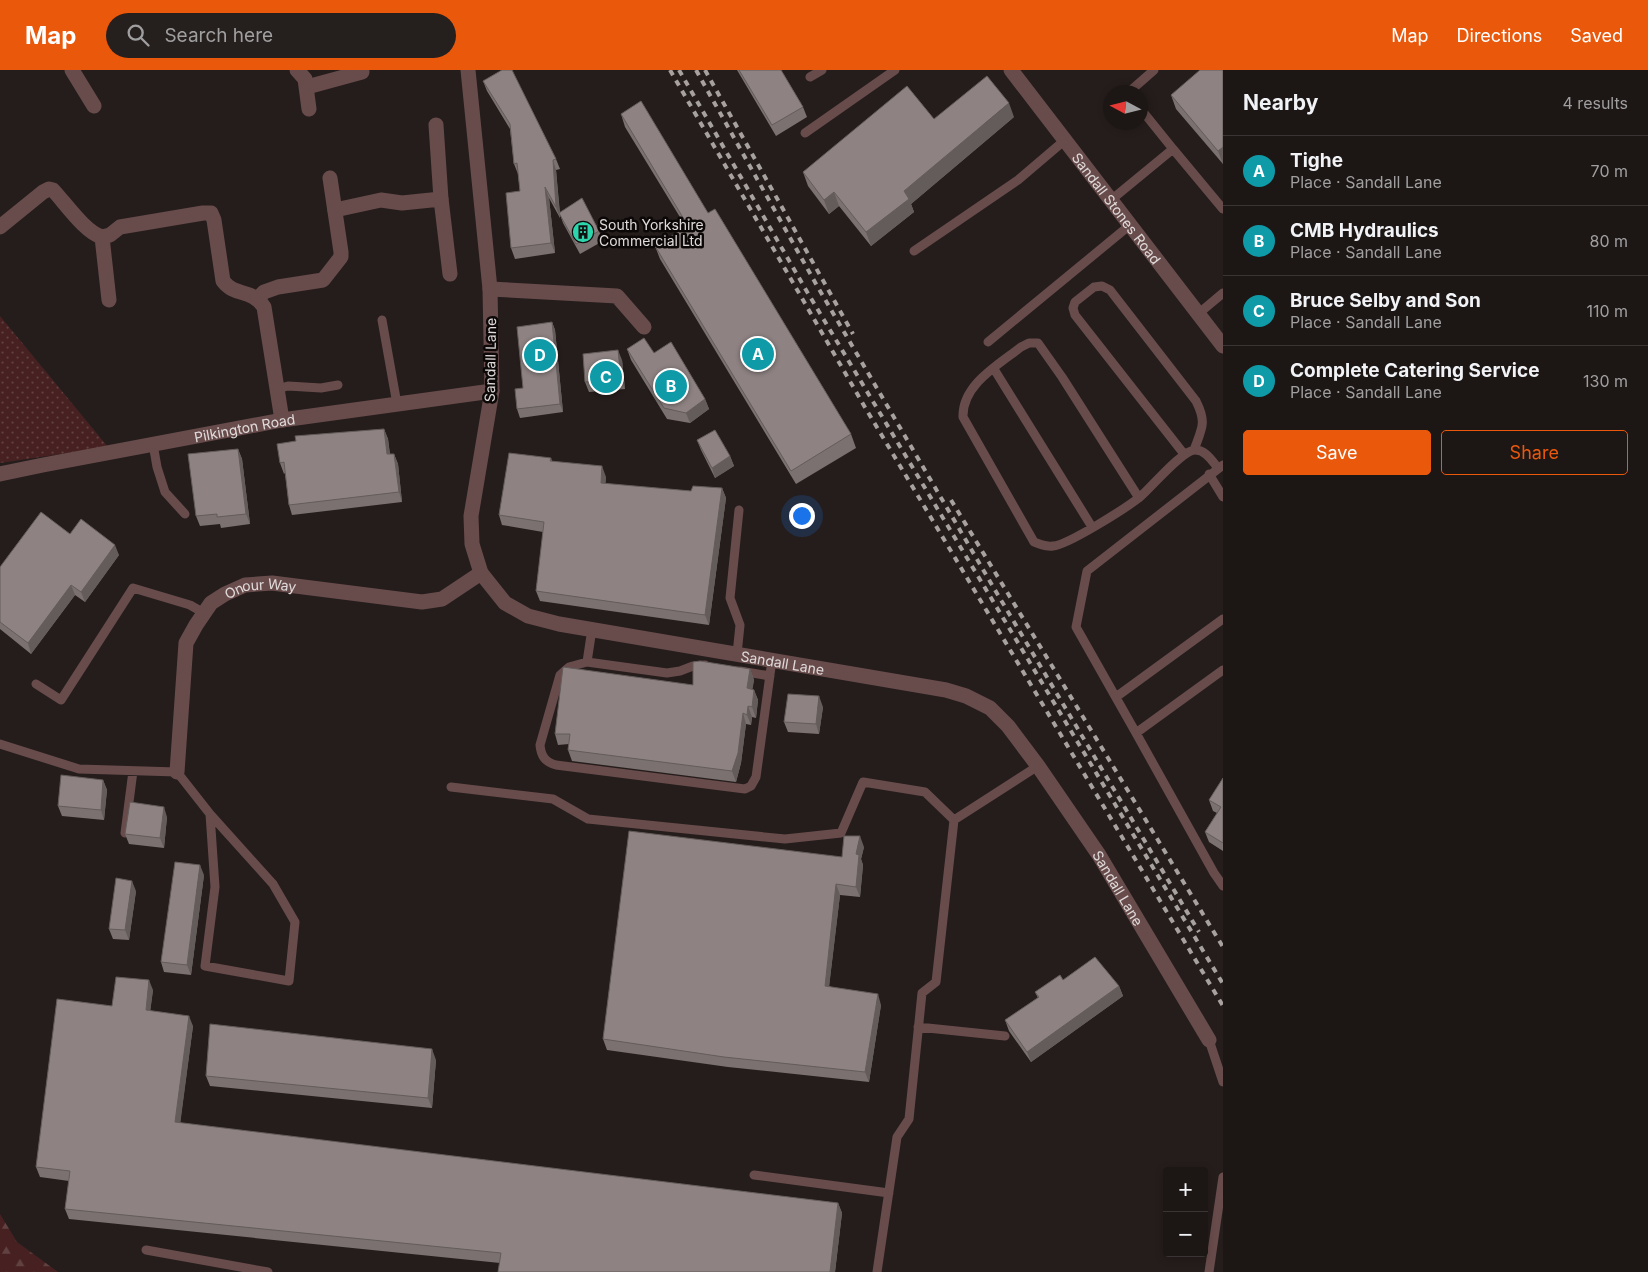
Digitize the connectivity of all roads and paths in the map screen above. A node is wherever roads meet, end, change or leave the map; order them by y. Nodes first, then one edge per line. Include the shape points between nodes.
1 (72, 70) edge
2 (297, 70) edge
3 (468, 70) edge
4 (822, 70) edge
5 (896, 70) edge
6 (1011, 70) edge
7 (1154, 70) edge
8 (362, 72) dead end
9 (810, 78) dead end
10 (1137, 85) edge
11 (307, 87) junction
12 (94, 106) dead end
13 (310, 109) dead end
14 (1148, 118) edge
15 (436, 125) dead end
16 (806, 133) dead end
17 (1065, 140) junction
18 (1173, 149) junction
19 (330, 178) dead end
20 (441, 199) junction
21 (1111, 200) junction
22 (1223, 209) edge
23 (335, 210) junction
24 (1130, 225) junction
25 (0, 227) edge
26 (102, 237) junction
27 (914, 251) dead end
28 (450, 274) dead end
29 (490, 289) junction
30 (1223, 293) edge
31 (258, 298) junction
32 (109, 300) dead end
33 (1198, 314) junction
34 (382, 320) dead end
35 (644, 327) dead end
36 (988, 342) dead end
37 (1223, 346) edge
38 (994, 369) junction
39 (338, 384) dead end
40 (277, 389) junction
41 (492, 391) junction
42 (397, 404) junction
43 (282, 420) junction
44 (153, 444) junction
45 (1194, 450) junction
46 (1184, 454) junction
47 (1220, 467) edge
48 (0, 474) edge
49 (1209, 474) junction
50 (1223, 496) edge
51 (1139, 498) junction
52 (740, 510) dead end
53 (185, 514) dead end
54 (1092, 527) junction
55 (481, 573) junction
56 (204, 613) junction
57 (1223, 619) edge
58 (592, 629) junction
59 (737, 654) junction
60 (772, 660) junction
61 (587, 662) junction
62 (716, 666) edge
63 (734, 669) edge
64 (1223, 670) edge
65 (770, 676) junction
66 (36, 684) dead end
67 (1116, 697) junction
68 (1136, 733) junction
69 (0, 744) edge
70 (1038, 766) junction
71 (133, 771) junction
72 (177, 772) junction
73 (451, 787) dead end
74 (210, 814) junction
75 (954, 820) junction
76 (125, 833) edge
77 (1223, 886) edge
78 (918, 1026) junction
79 (1005, 1036) dead end
80 (1208, 1040) joint
81 (1223, 1082) edge
82 (754, 1175) dead end
83 (1223, 1177) edge
84 (889, 1193) junction
85 (146, 1250) dead end
86 (268, 1272) edge
87 (877, 1272) edge
88 (1209, 1272) edge

1 - 12 street
2 - 11 street
3 - 29 street, Sandall Lane
4 - 9 lane
5 - 16 lane
6 - 17 street, Sandall Stones Road
7 - 10 lane
8 - 11 street
11 - 13 street
14 - 18 lane
15 - 20 street
17 - 21 street, Sandall Stones Road
17 - 27 lane via 1018,180
18 - 21 lane
18 - 22 lane
19 - 23 street
20 - 23 street via 402,204 381,200
20 - 28 street
21 - 24 street, Sandall Stones Road
23 - 31 street via 341,257 327,276 323,280 278,287
24 - 33 street, Sandall Stones Road
24 - 36 lane
25 - 26 street via 49,189 87,228
26 - 31 street via 134,224 211,214 223,281 229,288
26 - 32 street
29 - 35 street via 617,296
29 - 41 street, Sandall Lane
30 - 33 lane
31 - 40 street via 264,307
33 - 37 street, Sandall Stones Road
34 - 42 lane
38 - 51 lane via 1020,347 1038,344
38 - 54 lane
38 - 54 lane via 975,385 966,398 964,417 1034,542 1054,546 1069,542
39 - 40 lane via 321,388 288,386
40 - 43 street
41 - 42 street, Pilkington Road
41 - 55 street, Sandall Lane via 471,516 472,544
42 - 43 street, Pilkington Road
43 - 44 street, Pilkington Road
44 - 48 street, Pilkington Road
44 - 53 lane via 165,492
45 - 46 lane
45 - 46 lane via 1203,426 1196,401 1110,290 1094,286 1075,302 1075,314
45 - 47 lane via 1206,453
46 - 51 lane
47 - 49 lane
49 - 50 lane
49 - 67 lane via 1087,571 1076,627
51 - 54 lane
52 - 59 lane via 730,598 740,626
55 - 56 street, Onour Way via 442,599 422,602 272,583 245,585 225,594
55 - 58 street, Sandall Lane via 506,603 528,616
56 - 66 lane via 190,605 133,588 61,700
56 - 72 street, Onour Way via 186,643
57 - 67 lane
58 - 59 street, Sandall Lane
58 - 61 lane
59 - 60 street, Sandall Lane
60 - 65 lane
60 - 70 street, Sandall Lane via 966,696 990,708
61 - 62 lane via 666,673 693,666
61 - 65 lane via 569,667 560,675 540,745 545,760 556,765 738,789 751,786 756,777
63 - 65 lane
64 - 68 lane
67 - 68 lane
68 - 77 lane
69 - 71 lane via 79,769
70 - 75 lane
70 - 80 street, Sandall Lane via 1099,855
71 - 72 lane
71 - 76 lane
72 - 74 lane
73 - 75 lane via 554,799 588,819 786,839 841,833 863,782 925,792
74 - 74 lane via 273,884 295,922 288,981 205,966 216,887
75 - 78 lane via 936,982 922,993
78 - 79 lane
78 - 84 lane via 909,1119 897,1137
80 - 81 lane
82 - 84 lane
83 - 88 lane
84 - 87 lane
85 - 86 lane

